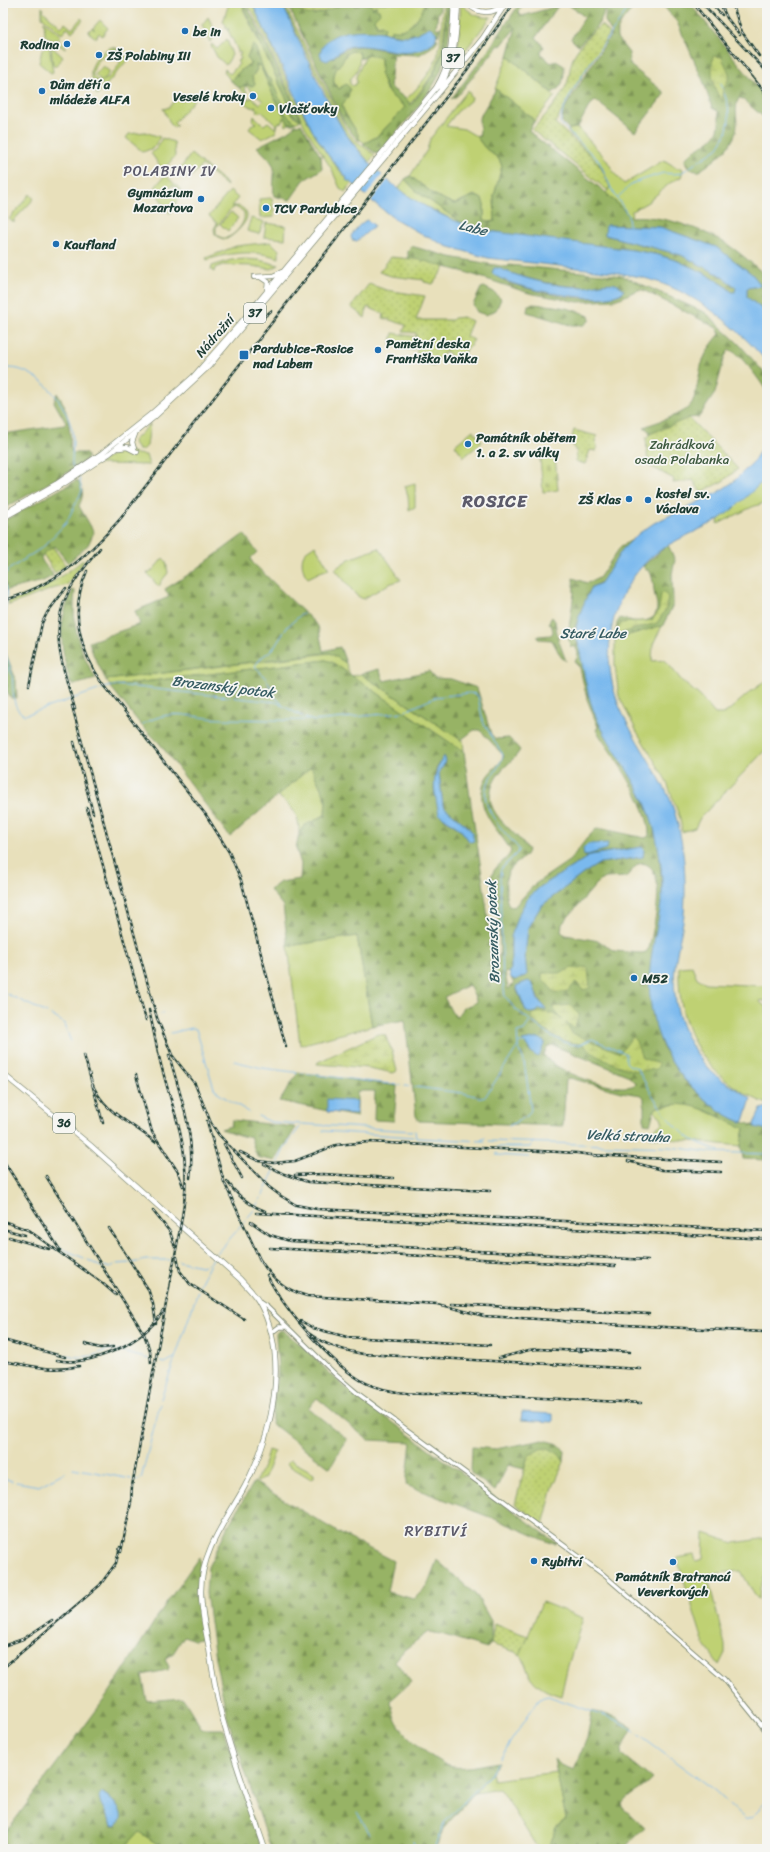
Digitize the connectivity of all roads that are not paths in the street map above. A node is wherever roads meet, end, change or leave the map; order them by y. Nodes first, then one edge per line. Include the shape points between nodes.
1 (451, 3) edge
2 (454, 3) edge
3 (458, 3) edge
4 (467, 3) edge
5 (505, 3) edge
6 (454, 23) junction
7 (427, 107) junction
8 (382, 157) junction
9 (347, 199) junction
10 (288, 267) junction
11 (263, 297) junction
12 (137, 432) junction
13 (114, 449) junction
14 (82, 470) junction
15 (72, 476) junction
16 (3, 514) edge
17 (3, 518) edge
18 (3, 1074) edge
19 (258, 1302) junction
20 (287, 1327) junction
21 (271, 1333) junction
22 (767, 1732) edge
23 (265, 1849) edge

1 - 6 main road
2 - 6 main road, 37
3 - 7 main road, 37 via 452,63
4 - 5 main road via 475,10 487,12 496,10
5 - 7 main road via 483,38
6 - 8 main road, 37 via 450,57 438,83
7 - 8 main road, 37
8 - 9 main road, 37
9 - 10 main road, Nádražní / 37
9 - 12 main road, Nádražní / 37 via 209,366
10 - 11 main road, Nádražní / 37
10 - 11 main road via 275,276 254,277 268,282
11 - 14 main road, Nádražní / 37 via 202,367 139,425
12 - 13 main road, 37
12 - 13 main road via 132,443 137,452 126,446
13 - 14 main road, 37
14 - 15 main road, 37
15 - 16 main road, 37
15 - 17 main road, 37
18 - 19 main road, 36 via 64,1123 240,1279
19 - 20 street
19 - 21 main road
20 - 21 street via 279,1327
20 - 22 street via 350,1387 598,1570 724,1679
21 - 23 main road via 274,1378 265,1436 245,1485 209,1552 203,1569 201,1590 220,1706

